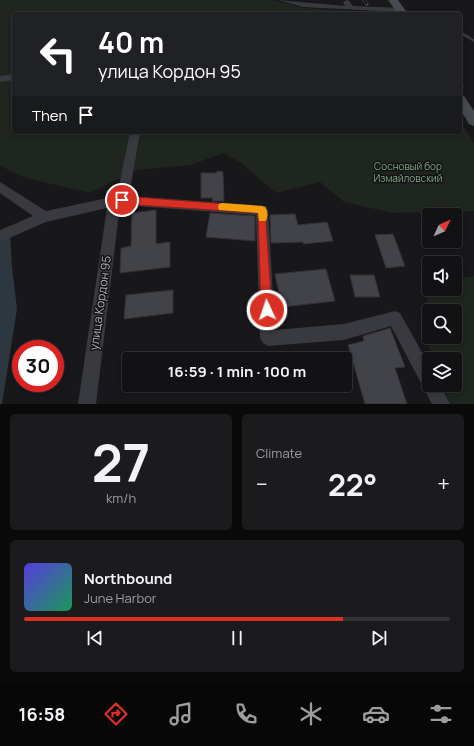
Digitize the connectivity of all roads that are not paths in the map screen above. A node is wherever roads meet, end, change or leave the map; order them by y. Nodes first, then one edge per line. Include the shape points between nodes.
1 (281, 0) edge
2 (346, 0) edge
3 (393, 0) edge
4 (350, 8) junction
5 (328, 12) edge
6 (402, 12) edge
7 (462, 32) edge
8 (462, 33) edge
9 (474, 35) edge
10 (474, 41) edge
11 (12, 78) edge
12 (0, 79) edge
13 (462, 102) edge
14 (474, 121) edge
15 (135, 134) edge
16 (0, 188) edge
17 (118, 201) junction
18 (44, 217) junction
19 (0, 236) edge
20 (422, 368) edge
21 (435, 392) edge
22 (87, 404) edge
23 (441, 404) edge

1 - 4 street via 303,5
2 - 4 street
3 - 6 main road
4 - 5 street
4 - 6 street
7 - 9 lane
8 - 10 lane
11 - 12 street
13 - 14 main road
15 - 17 street, улица Кордон 95
16 - 18 street
17 - 18 street
17 - 20 street via 262,210 268,338 344,332 395,318
17 - 22 street, улица Кордон 95
18 - 19 street
21 - 23 street

